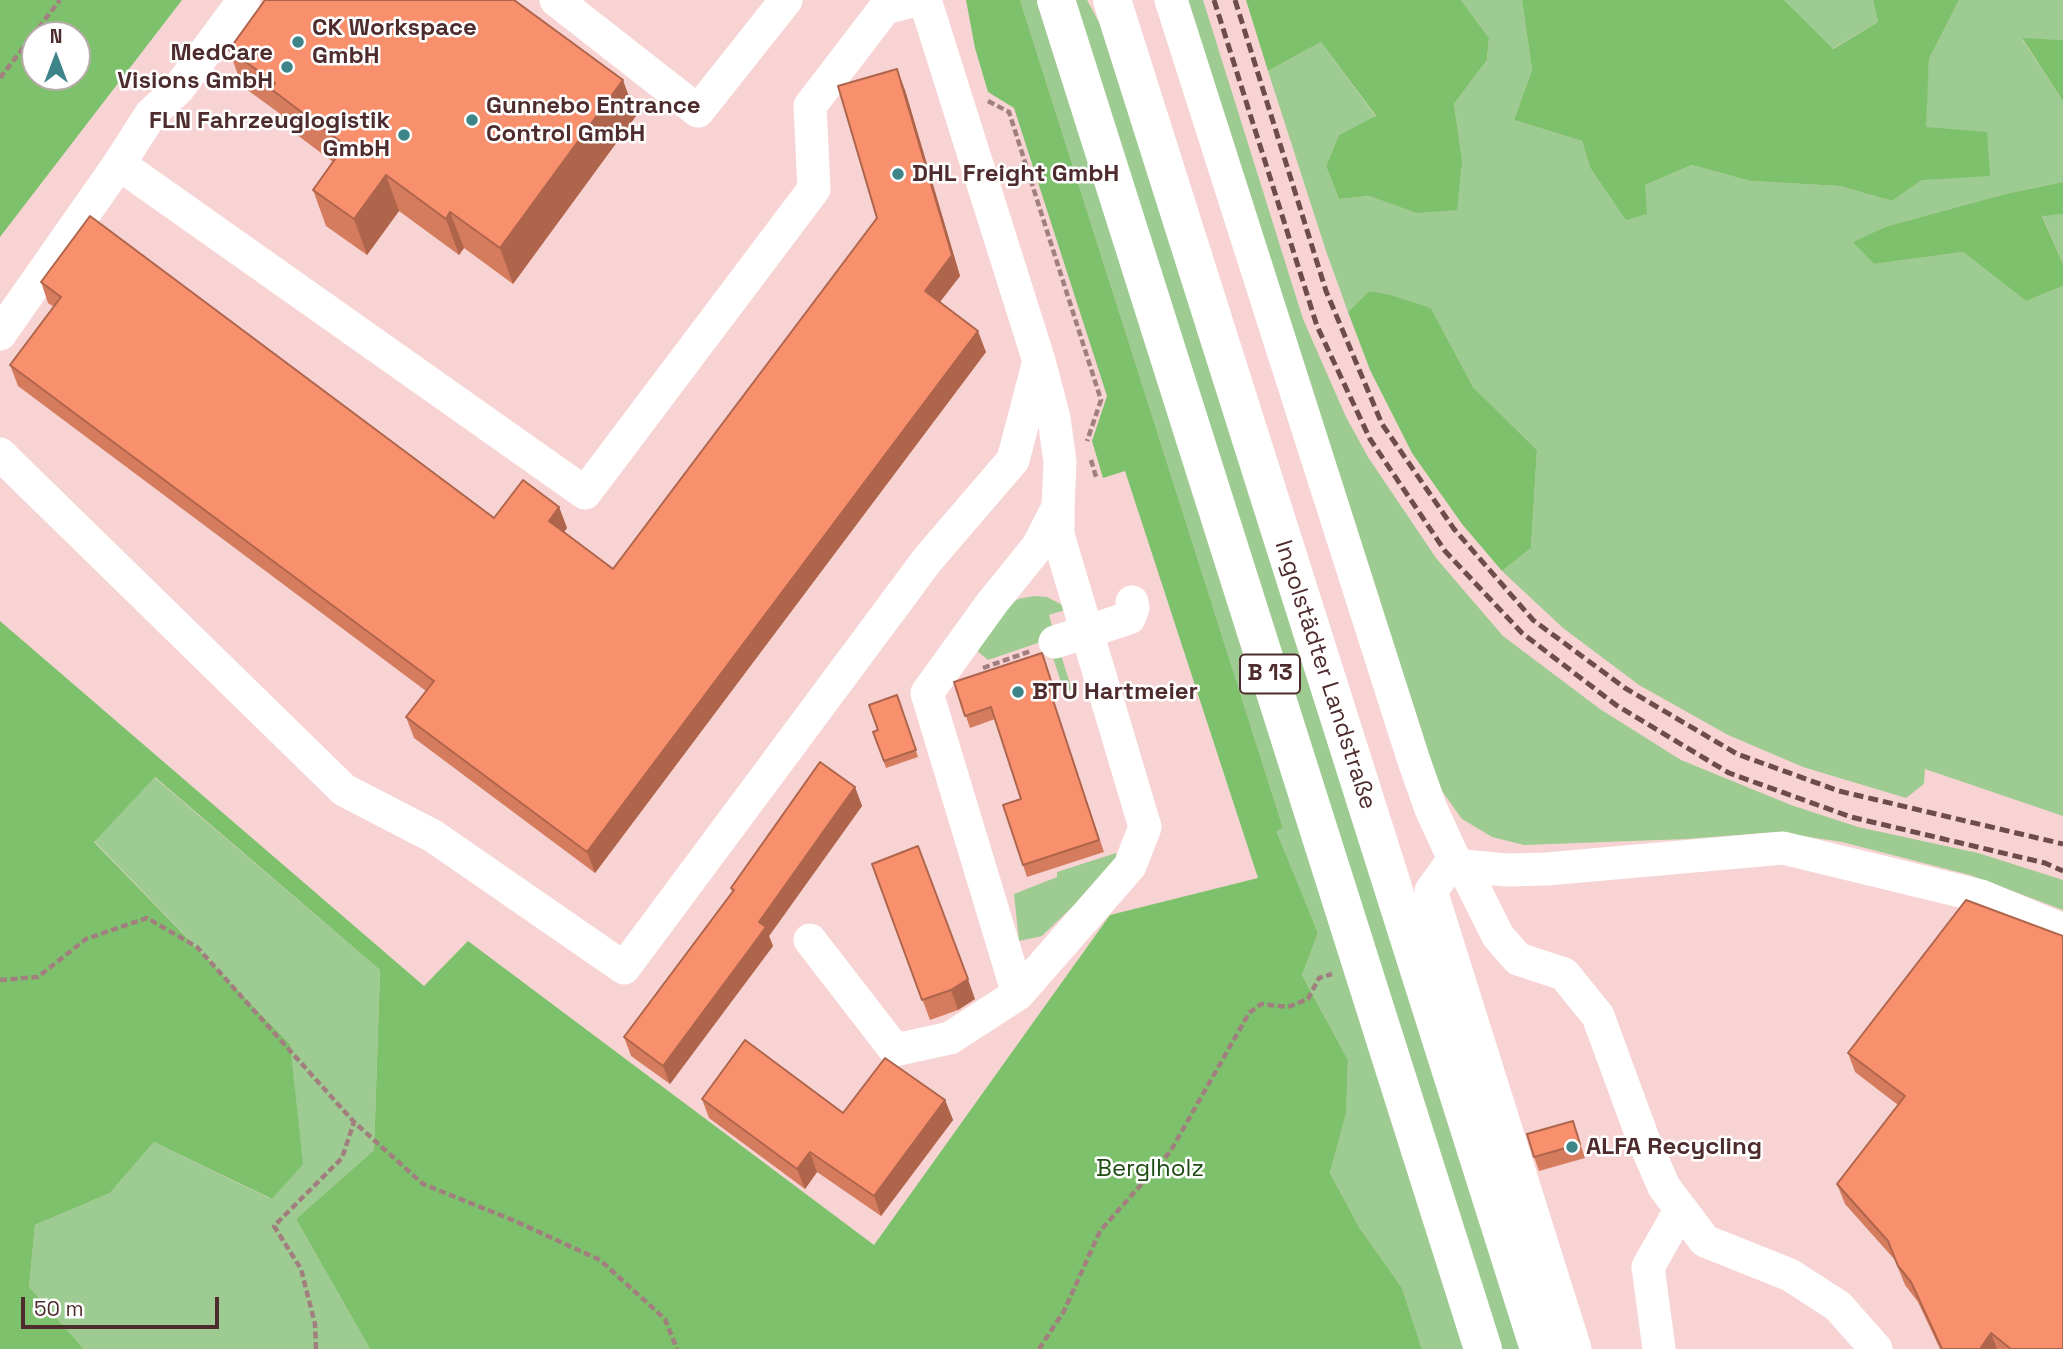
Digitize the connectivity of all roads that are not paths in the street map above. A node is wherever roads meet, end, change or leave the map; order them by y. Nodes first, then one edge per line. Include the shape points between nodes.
1 (243, 0) edge
2 (556, 0) edge
3 (786, 0) edge
4 (916, 0) edge
5 (925, 0) edge
6 (1056, 0) edge
7 (1112, 0) edge
8 (1171, 0) edge
9 (119, 164) junction
10 (0, 334) edge
11 (1039, 362) junction
12 (0, 454) edge
13 (1058, 507) junction
14 (1132, 602) dead end
15 (1087, 633) junction
16 (1055, 642) road end
17 (1459, 862) junction
18 (2063, 930) edge
19 (810, 940) dead end
20 (1018, 994) junction
21 (1681, 1209) junction
22 (1483, 1349) edge
23 (1539, 1349) edge
24 (1575, 1349) edge
25 (1659, 1349) edge
26 (1876, 1349) edge

1 - 9 street via 178,89 151,114
2 - 3 street via 698,111
4 - 9 street via 885,8 810,106 814,189 585,493
5 - 11 street
6 - 22 main road, Ingolstädter Landstraße / B 13
7 - 23 main road, Ingolstädter Landstraße / B 13
8 - 17 street via 1414,761 1431,809
9 - 10 street
11 - 12 street via 1013,460 928,559 624,968 433,836 344,790
11 - 13 street via 1055,418 1060,462
13 - 15 street via 1058,536
13 - 20 street via 1038,547 927,693
14 - 15 street via 1129,618
15 - 16 street
15 - 20 street via 1145,827 1130,866
17 - 18 street via 1506,870 1547,869 1783,848 1981,896
17 - 21 street via 1498,936 1518,959 1564,974 1598,1016 1653,1162
17 - 24 street via 1431,891
19 - 20 street via 895,1050 950,1038
21 - 25 street via 1648,1268
21 - 26 street via 1704,1241 1790,1275 1838,1306

